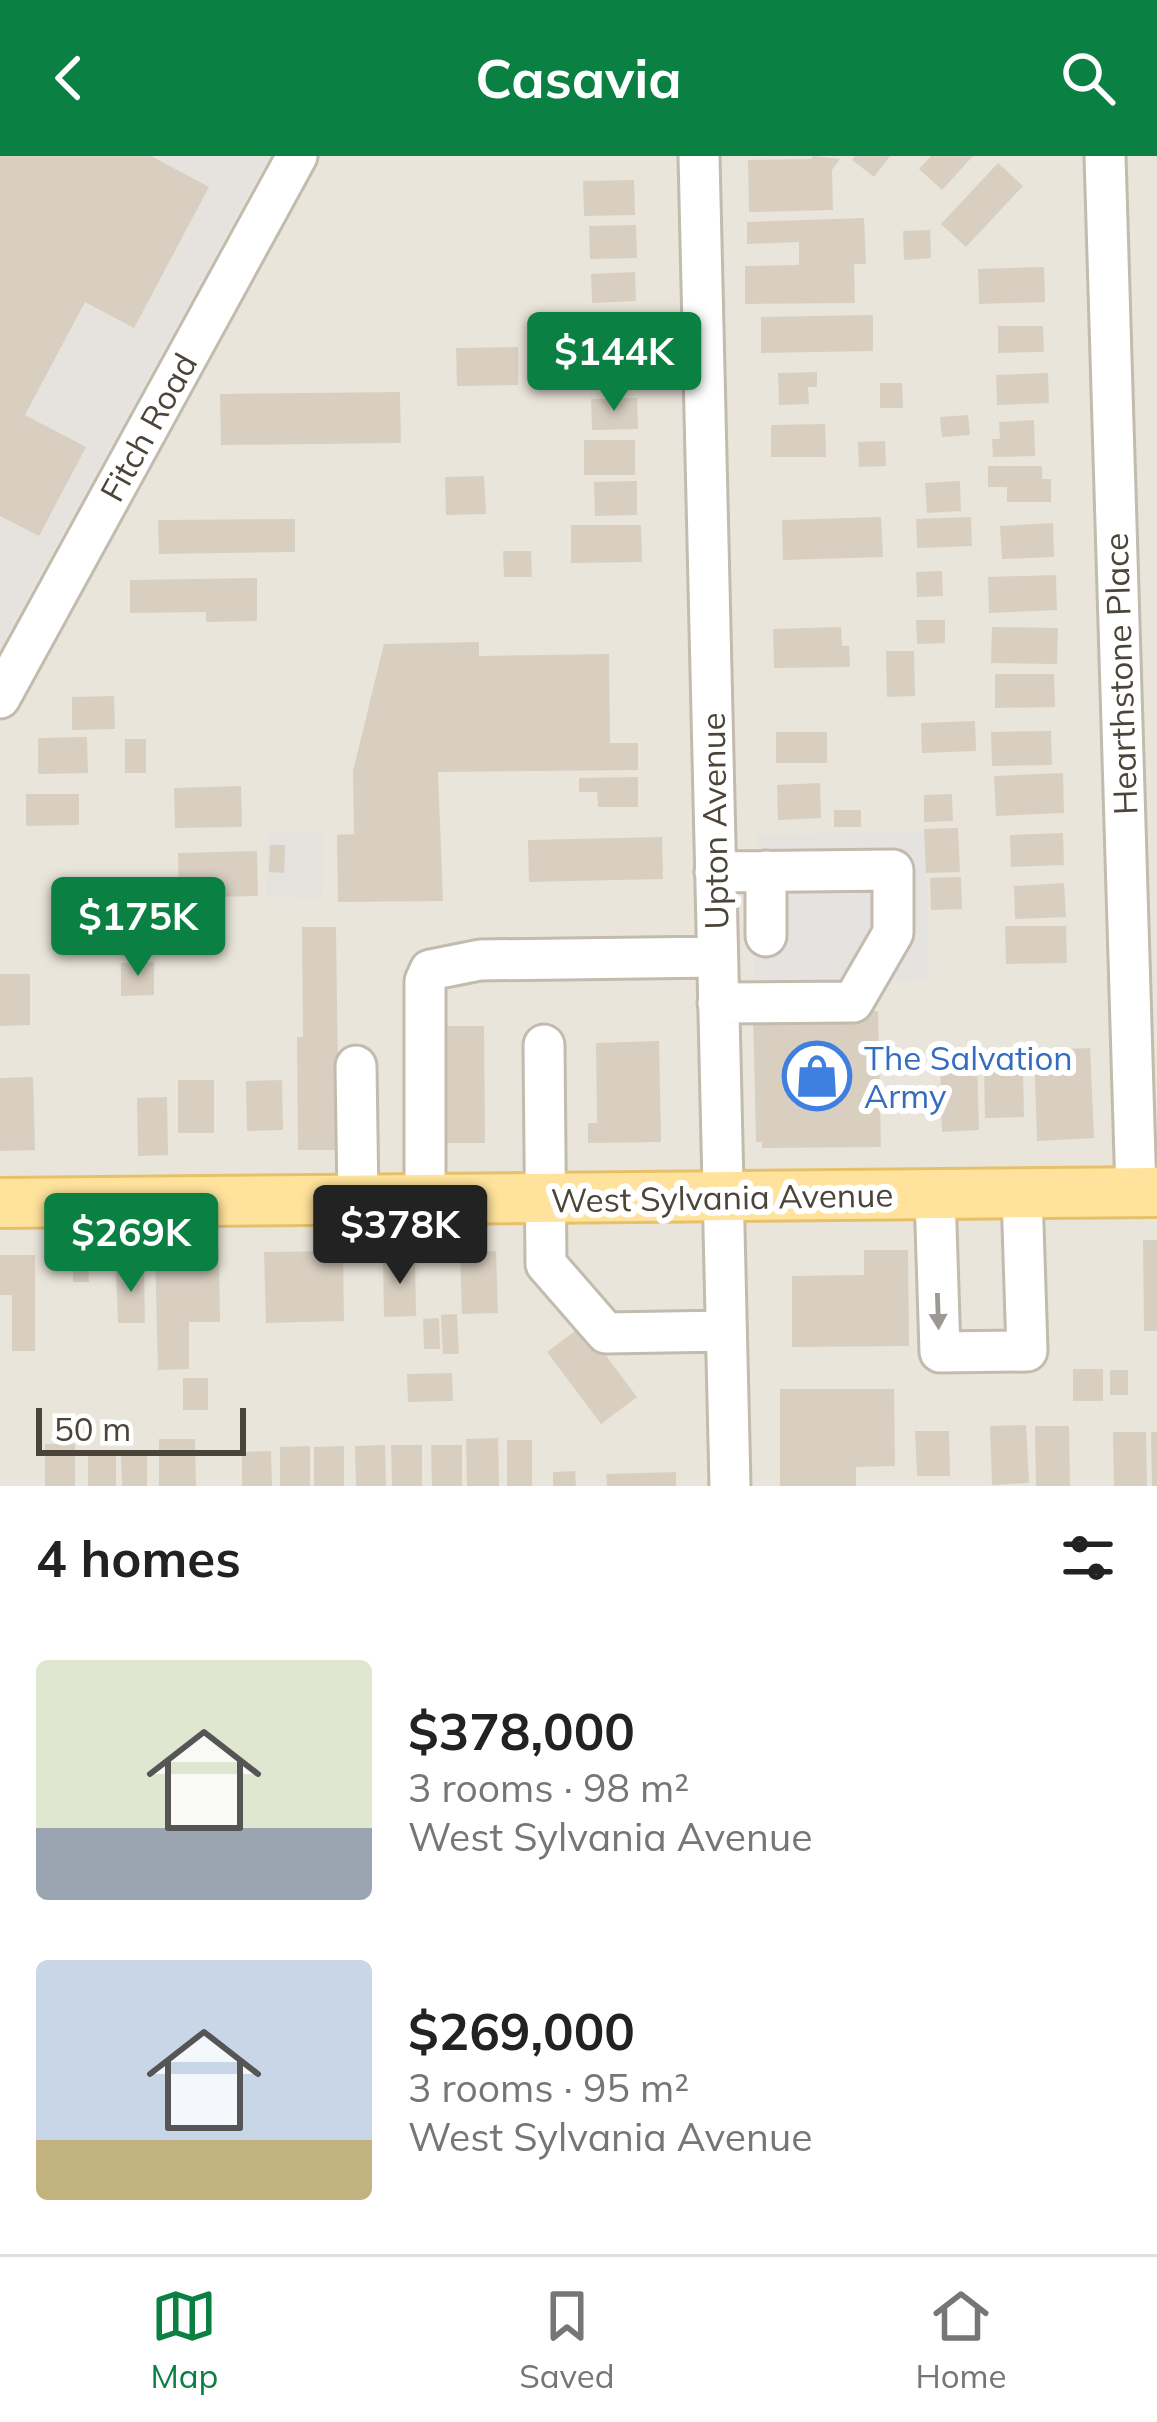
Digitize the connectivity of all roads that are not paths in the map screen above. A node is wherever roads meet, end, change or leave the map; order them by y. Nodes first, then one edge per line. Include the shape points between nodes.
1 (297, 156) edge
2 (699, 156) edge
3 (1106, 156) edge
4 (0, 698) edge
5 (766, 871) junction
6 (715, 872) junction
7 (766, 936) dead end
8 (717, 957) junction
9 (718, 1003) junction
10 (544, 1045) dead end
11 (356, 1066) dead end
12 (1146, 1192) edge
13 (1022, 1193) junction
14 (935, 1194) junction
15 (722, 1197) junction
16 (545, 1198) junction
17 (425, 1199) junction
18 (358, 1200) junction
19 (0, 1204) edge
20 (726, 1331) junction
21 (730, 1486) edge

1 - 4 street, Fitch Road
2 - 6 street, Upton Avenue
3 - 12 street, Hearthstone Place
5 - 6 street
5 - 7 street
5 - 9 street via 892,870 892,933 853,1002
6 - 8 street, Upton Avenue
8 - 9 street, Upton Avenue
8 - 17 street via 481,960 430,970
9 - 15 street, Upton Avenue
10 - 16 street
11 - 18 street
12 - 13 main road, West Sylvania Avenue
13 - 14 main road, West Sylvania Avenue
14 -> 13 street via 940,1352 1027,1351
14 - 15 main road, West Sylvania Avenue
15 - 16 main road, West Sylvania Avenue
15 - 20 street, Upton Avenue
16 - 17 main road, West Sylvania Avenue
16 - 20 street via 546,1264 606,1333
17 - 18 main road, West Sylvania Avenue
18 - 19 main road, West Sylvania Avenue
20 - 21 street, Upton Avenue

